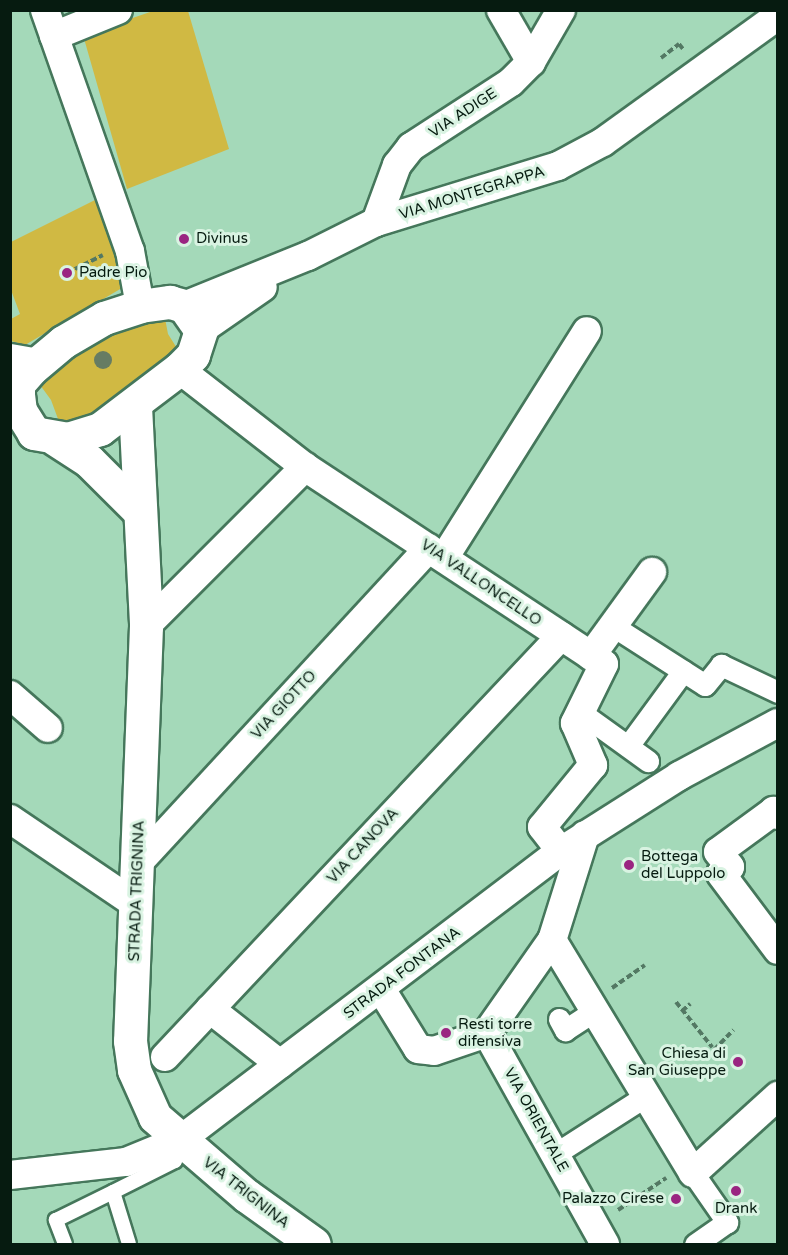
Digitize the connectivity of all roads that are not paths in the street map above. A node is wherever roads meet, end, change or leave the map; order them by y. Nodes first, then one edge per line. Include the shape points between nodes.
1 (118, 10) edge
2 (501, 10) edge
3 (561, 10) edge
4 (777, 16) edge
5 (50, 23) edge
6 (531, 62) junction
7 (376, 222) junction
8 (174, 311) junction
9 (587, 331) dead end
10 (179, 369) junction
11 (18, 374) edge
12 (135, 406) junction
13 (33, 435) edge
14 (305, 467) junction
15 (140, 511) junction
16 (436, 553) junction
17 (652, 572) dead end
18 (146, 626) junction
19 (613, 626) junction
20 (561, 636) junction
21 (591, 656) junction
22 (684, 671) junction
23 (777, 692) edge
24 (10, 695) edge
25 (580, 712) junction
26 (777, 723) edge
27 (48, 728) dead end
28 (628, 746) junction
29 (648, 761) dead end
30 (777, 815) edge
31 (10, 819) edge
32 (585, 835) junction
33 (561, 851) junction
34 (139, 862) junction
35 (137, 905) junction
36 (552, 940) junction
37 (777, 950) edge
38 (381, 989) junction
39 (210, 1008) junction
40 (591, 1008) junction
41 (559, 1019) dead end
42 (487, 1033) junction
43 (165, 1057) dead end
44 (280, 1064) junction
45 (777, 1096) edge
46 (644, 1098) junction
47 (180, 1140) junction
48 (555, 1154) junction
49 (690, 1168) junction
50 (10, 1175) edge
51 (114, 1192) junction
52 (600, 1235) edge
53 (64, 1245) edge
54 (129, 1245) edge
55 (314, 1245) edge
56 (695, 1245) edge

1 - 5 street
2 - 6 street
3 - 6 street, VIA ADIGE
4 - 7 street, VIA MONTEGRAPPA via 583,154 528,178
5 - 8 street via 129,247
6 - 7 street, VIA ADIGE via 512,82 411,147 397,165
7 - 8 street, VIA MONTEGRAPPA via 308,256
8 - 10 street via 193,355
8 - 11 street via 104,318
9 - 16 street, VIA GIOTTO
10 - 12 street
10 - 14 street, VIA VALLONCELLO
11 - 13 street via 20,411
12 - 13 street via 84,436
12 - 15 street, STRADA TRIGNINA
13 - 15 street via 89,461
14 - 16 street, VIA VALLONCELLO
14 - 18 street
15 - 18 street, STRADA TRIGNINA
16 - 20 street, VIA VALLONCELLO
16 - 34 street, VIA GIOTTO
17 - 19 street
18 - 34 street, STRADA TRIGNINA
19 - 21 street
19 - 22 street
20 - 21 street, VIA VALLONCELLO
20 - 39 street, VIA CANOVA
21 - 25 street via 604,664
22 - 23 street via 705,685 721,666
22 - 28 street
24 - 27 street
25 - 28 street
25 - 33 street via 575,723 593,765 542,827
26 - 32 street, STRADA FONTANA via 679,776
28 - 29 street
30 - 37 street via 774,811 718,852 730,867 721,874
31 - 35 street
32 - 33 street, STRADA FONTANA
32 - 36 street
33 - 38 street, STRADA FONTANA
34 - 35 street, STRADA TRIGNINA
35 - 47 street, STRADA TRIGNINA via 130,1041 134,1070 155,1117
36 - 40 street
36 - 42 street
38 - 42 street via 418,1048 434,1051
38 - 44 street, STRADA FONTANA
39 - 43 street, VIA CANOVA
39 - 44 street
40 - 41 street via 565,1029
40 - 46 street
42 - 48 street, VIA ORIENTALE
44 - 47 street, STRADA FONTANA
45 - 49 street
46 - 48 street
46 - 49 street
47 - 50 street, STRADA FONTANA via 126,1162
47 - 51 lane via 175,1161
47 - 55 street, VIA TRIGNINA
48 - 52 street, VIA ORIENTALE
49 - 56 street via 726,1222
51 - 53 lane via 56,1220
51 - 54 lane

